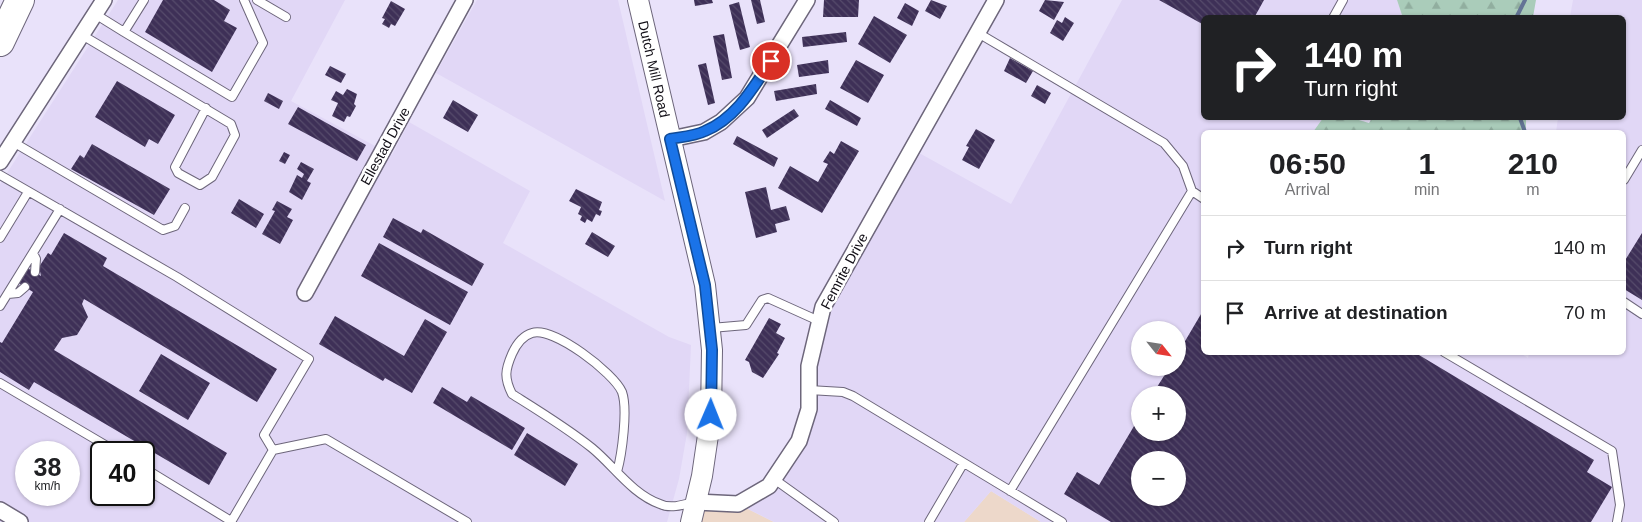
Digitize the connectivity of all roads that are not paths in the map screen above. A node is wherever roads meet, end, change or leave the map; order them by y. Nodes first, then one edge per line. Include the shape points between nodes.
1 (20, 0) edge
2 (104, 0) edge
3 (144, 0) edge
4 (244, 0) edge
5 (257, 0) edge
6 (465, 0) edge
7 (638, 0) edge
8 (807, 0) edge
9 (996, 0) edge
10 (1343, 0) edge
11 (95, 14) junction
12 (1335, 15) edge
13 (286, 17) dead end
14 (124, 32) junction
15 (978, 33) junction
16 (82, 35) junction
17 (0, 42) edge
18 (206, 108) junction
19 (670, 139) junction
20 (13, 142) junction
21 (1642, 150) edge
22 (0, 162) edge
23 (0, 175) edge
24 (1626, 177) edge
25 (1192, 191) junction
26 (28, 192) junction
27 (1201, 197) edge
28 (185, 208) dead end
29 (60, 209) junction
30 (0, 238) edge
31 (33, 253) junction
32 (35, 272) dead end
33 (25, 287) dead end
34 (305, 293) dead end
35 (8, 294) junction
36 (1626, 303) edge
37 (0, 306) edge
38 (1642, 314) edge
39 (819, 321) junction
40 (710, 328) junction
41 (1449, 355) edge
42 (0, 383) edge
43 (809, 390) junction
44 (98, 441) edge
45 (272, 450) junction
46 (963, 464) junction
47 (617, 472) junction
48 (155, 475) edge
49 (774, 479) junction
50 (1010, 491) junction
51 (696, 502) junction
52 (0, 510) edge
53 (231, 521) edge
54 (20, 522) edge
55 (467, 522) edge
56 (691, 522) edge
57 (834, 522) edge
58 (929, 522) edge
59 (1062, 522) edge
60 (1617, 522) edge

1 - 17 highway
2 - 11 street
3 - 14 lane
4 - 14 lane via 263,43 232,97
5 - 13 lane
6 - 34 street, Ellestad Drive
7 - 19 street, Dutch Mill Road
8 - 19 street via 747,98 721,122 704,132
9 - 15 street, Femrite Drive
10 - 12 lane
11 - 14 lane
11 - 16 street
15 - 25 lane via 1164,143 1182,166
15 - 39 street, Femrite Drive via 841,273
16 - 18 lane
16 - 20 street
18 - 18 lane via 231,124 236,132 212,176 200,185 178,173 175,167
19 - 40 street, Dutch Mill Road via 705,285
20 - 22 street
20 - 28 lane via 163,230 175,226
21 - 24 lane
23 - 26 lane
25 - 27 lane
25 - 50 lane
26 - 29 lane
26 - 30 lane
29 - 31 lane
29 - 45 lane via 309,359 264,435
31 - 32 lane
31 - 35 lane
33 - 35 lane via 18,293
35 - 37 lane
36 - 38 lane
39 - 40 lane via 768,298 762,300 746,325
39 - 43 street, Femrite Drive via 809,366
40 - 51 street, Dutch Mill Road via 711,415
41 - 60 lane via 1612,451 1620,505
42 - 44 lane
43 - 46 lane via 853,396
43 - 49 street, Femrite Drive via 809,409 799,441
45 - 53 lane
45 - 55 lane via 326,439
46 - 50 lane
46 - 58 lane
47 - 47 lane via 592,448 512,394 505,370 517,342 533,332 549,334 573,347 611,376 622,393 624,424
47 - 51 lane via 662,506
48 - 53 lane
49 - 51 street, Femrite Drive via 769,486 738,504
49 - 57 lane
50 - 59 lane
51 - 56 street, Dutch Mill Road
52 - 54 street

